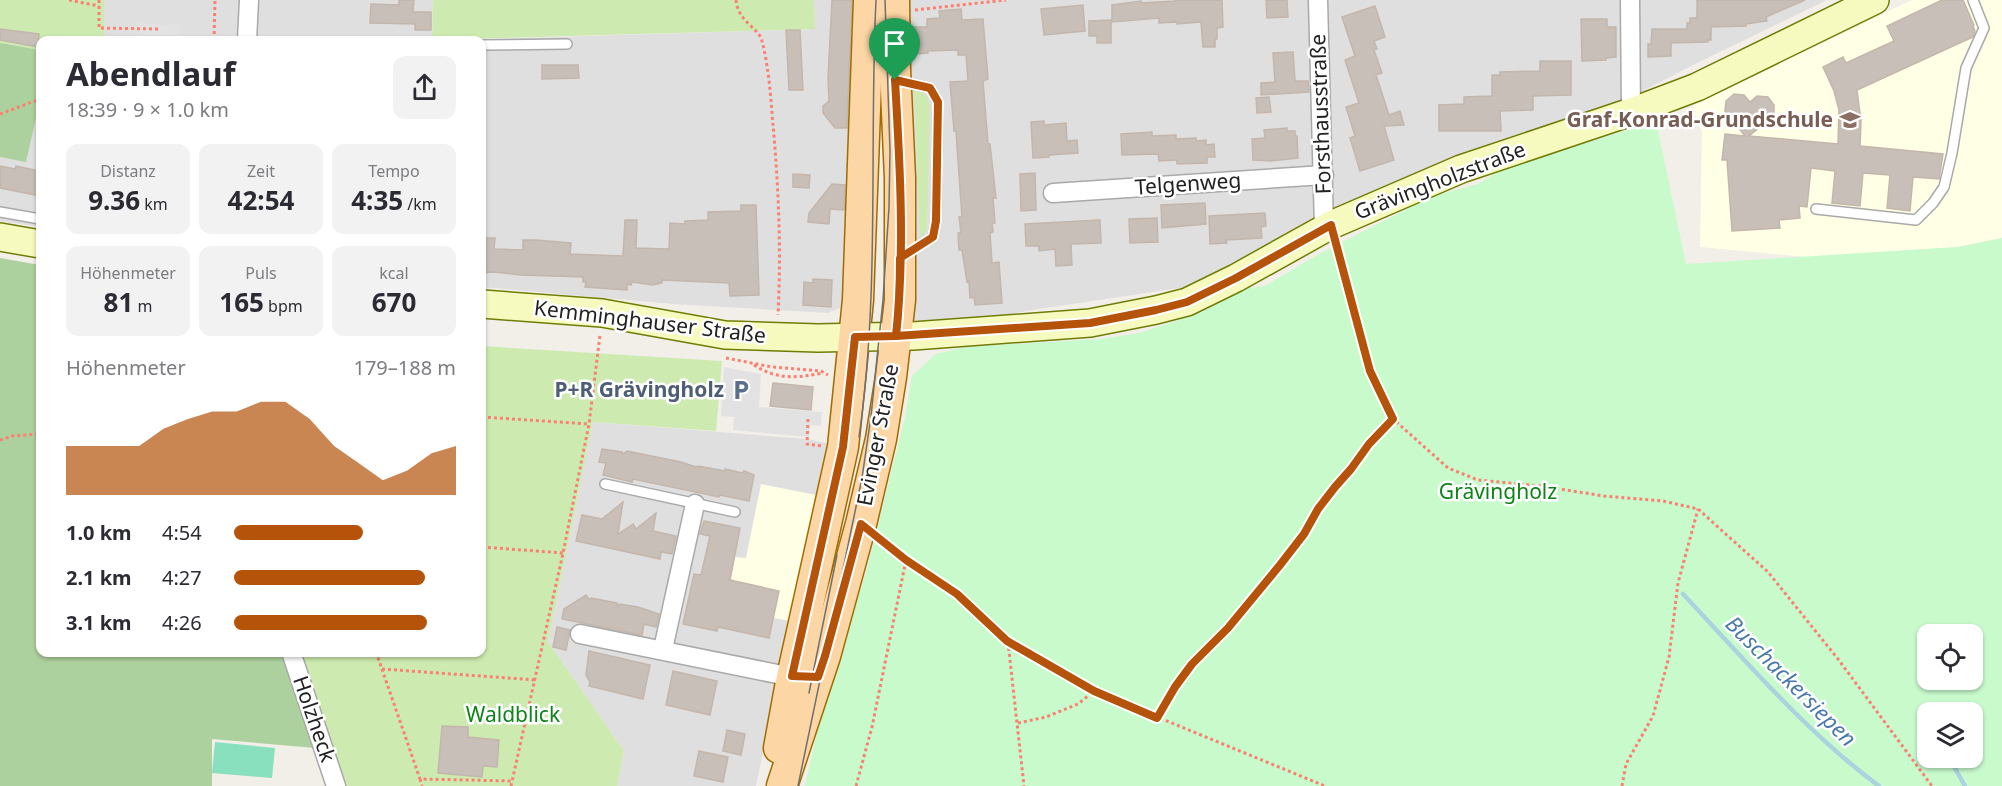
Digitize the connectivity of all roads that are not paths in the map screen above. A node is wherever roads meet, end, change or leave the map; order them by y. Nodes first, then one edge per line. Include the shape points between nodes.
1 (249, 0) edge
2 (1318, 0) edge
3 (1630, 0) edge
4 (1875, 0) edge
5 (1973, 0) edge
6 (886, 4) edge
7 (247, 36) edge
8 (567, 44) dead end
9 (486, 45) edge
10 (895, 80) junction
11 (1631, 112) junction
12 (1323, 175) junction
13 (1053, 193) dead end
14 (1816, 209) dead end
15 (0, 212) edge
16 (36, 218) edge
17 (1327, 226) junction
18 (0, 237) edge
19 (36, 243) edge
20 (900, 258) junction
21 (486, 304) edge
22 (896, 336) junction
23 (855, 337) junction
24 (605, 484) dead end
25 (695, 504) junction
26 (735, 512) dead end
27 (580, 634) dead end
28 (663, 649) junction
29 (293, 657) edge
30 (806, 676) junction
31 (336, 786) edge
32 (772, 786) edge
33 (782, 786) edge

1 - 7 street
2 - 12 street, Forsthausstraße
3 - 11 street
4 - 11 main road, Grävingholzstraße via 1697,87
5 - 14 lane via 1984,28 1966,68 1944,187 1933,203 1916,219
6 - 10 main road, Evinger Straße
6 - 23 main road, Evinger Straße via 863,189
8 - 9 lane
10 - 20 main road, Evinger Straße
10 - 20 lane via 930,88 938,102 933,237
11 - 17 main road, Grävingholzstraße via 1461,169
12 - 13 street, Telgenweg
12 - 17 street, Forsthausstraße
15 - 16 lane
17 - 22 main road, Grävingholzstraße via 1236,278 1166,308 1090,323
18 - 19 main road
20 - 22 main road, Evinger Straße
21 - 23 main road, Kemminghauser Straße via 602,313 725,335
22 - 23 main road, Grävingholzstraße
22 - 30 main road, Evinger Straße via 881,439 861,524 825,656
23 - 30 main road, Evinger Straße via 843,447
24 - 25 lane
25 - 26 lane
25 - 28 street
27 - 28 street
28 - 30 street
29 - 31 street, Holzheck
30 - 32 main road, Evinger Straße
30 - 33 main road, Evinger Straße

